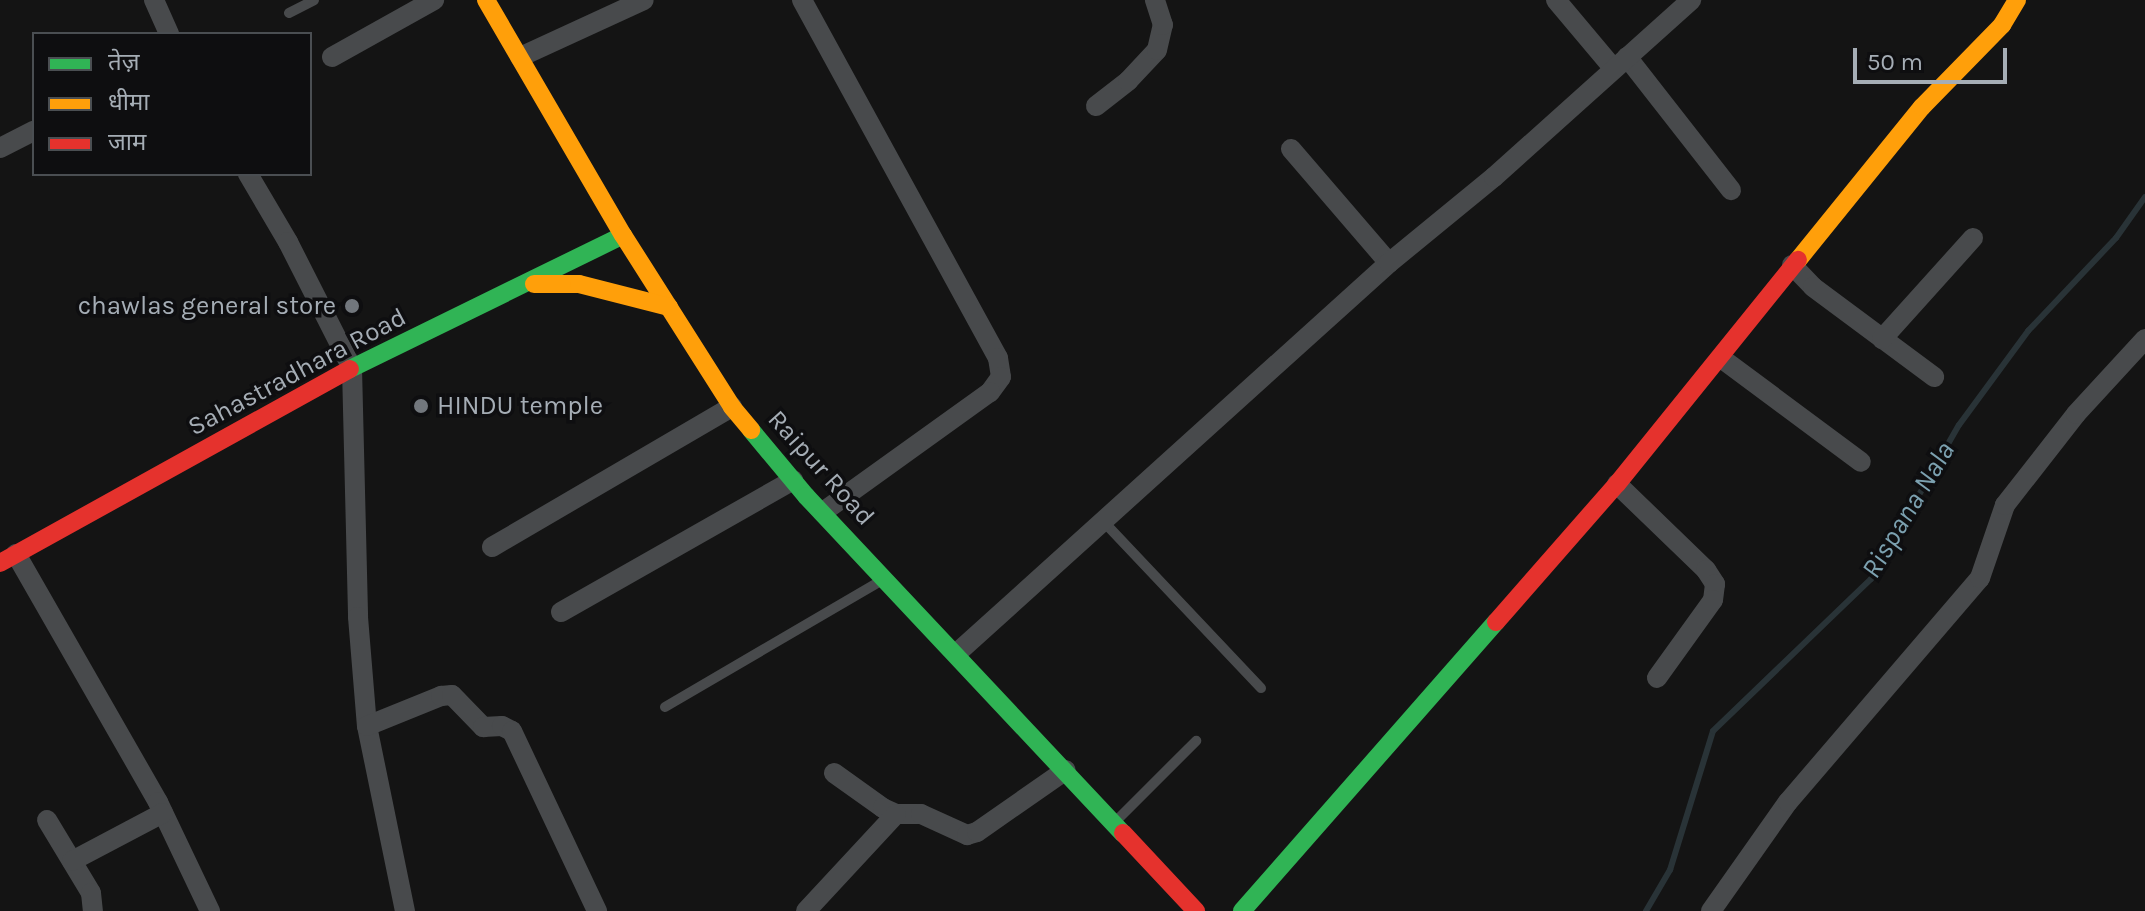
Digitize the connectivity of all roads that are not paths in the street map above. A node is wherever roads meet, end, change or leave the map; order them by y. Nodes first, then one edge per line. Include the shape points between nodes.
1 (154, 0) edge
2 (314, 0) edge
3 (434, 0) edge
4 (486, 0) edge
5 (644, 0) edge
6 (802, 0) edge
7 (1155, 0) edge
8 (1556, 0) edge
9 (1691, 0) edge
10 (2017, 0) edge
11 (289, 13) dead end
12 (168, 32) edge
13 (332, 57) dead end
14 (520, 57) junction
15 (1620, 63) junction
16 (1096, 106) dead end
17 (32, 132) edge
18 (0, 148) edge
19 (1291, 149) dead end
20 (249, 176) edge
21 (1731, 190) dead end
22 (623, 235) junction
23 (1973, 238) dead end
24 (1389, 263) junction
25 (1792, 265) junction
26 (527, 284) junction
27 (669, 307) junction
28 (1882, 339) junction
29 (2145, 339) edge
30 (1721, 358) junction
31 (352, 368) junction
32 (1934, 377) dead end
33 (732, 407) junction
34 (1861, 462) dead end
35 (793, 480) junction
36 (1617, 484) junction
37 (823, 512) junction
38 (1103, 521) junction
39 (492, 547) dead end
40 (8, 558) edge
41 (886, 578) junction
42 (561, 612) dead end
43 (957, 653) junction
44 (1657, 678) dead end
45 (1261, 688) dead end
46 (665, 707) dead end
47 (367, 726) junction
48 (1196, 741) dead end
49 (1066, 770) junction
50 (834, 773) dead end
51 (163, 813) junction
52 (896, 814) junction
53 (47, 820) dead end
54 (1115, 822) junction
55 (72, 861) junction
56 (93, 911) edge
57 (210, 911) edge
58 (405, 911) edge
59 (597, 911) edge
60 (806, 911) edge
61 (1196, 911) edge
62 (1242, 911) edge
63 (1711, 911) edge

1 - 12 street
2 - 11 lane
3 - 13 street
4 - 14 main road, Raipur Road
5 - 14 street
6 - 37 street via 998,358 1001,377 990,392
7 - 16 street via 1163,25 1157,50
8 - 15 street
9 - 15 street
10 - 25 main road via 2002,25 1922,107
14 - 22 main road, Raipur Road
15 - 21 street
15 - 24 street
17 - 18 street
19 - 24 street
20 - 31 street
22 - 26 main road, Sahastradhara Road
22 - 27 main road, Raipur Road
23 - 28 street
24 - 38 street
25 - 28 street
25 - 30 main road
26 - 27 main road via 579,284
26 - 31 main road, Sahastradhara Road
27 - 33 main road, Raipur Road
28 - 32 street
29 - 63 street via 2076,414 2005,505 1980,578 1788,802
30 - 34 street
30 - 36 main road
31 - 40 main road, Sahastradhara Road
31 - 47 street via 358,617
33 - 35 main road, Raipur Road
33 - 39 street
35 - 37 main road, Raipur Road
35 - 42 street
36 - 44 street via 1715,584 1713,600
36 - 62 main road
37 - 41 main road, Raipur Road
38 - 43 street
38 - 45 lane
40 - 51 street
41 - 43 main road, Raipur Road
41 - 46 lane
43 - 49 main road, Raipur Road
47 - 58 street
47 - 59 street via 452,695 483,727 512,731
48 - 54 lane
49 - 52 street via 967,835 921,814
49 - 54 main road, Raipur Road
50 - 52 street
51 - 55 street
51 - 57 street
52 - 60 street
53 - 55 street
54 - 61 main road, Raipur Road
55 - 56 street via 91,893

